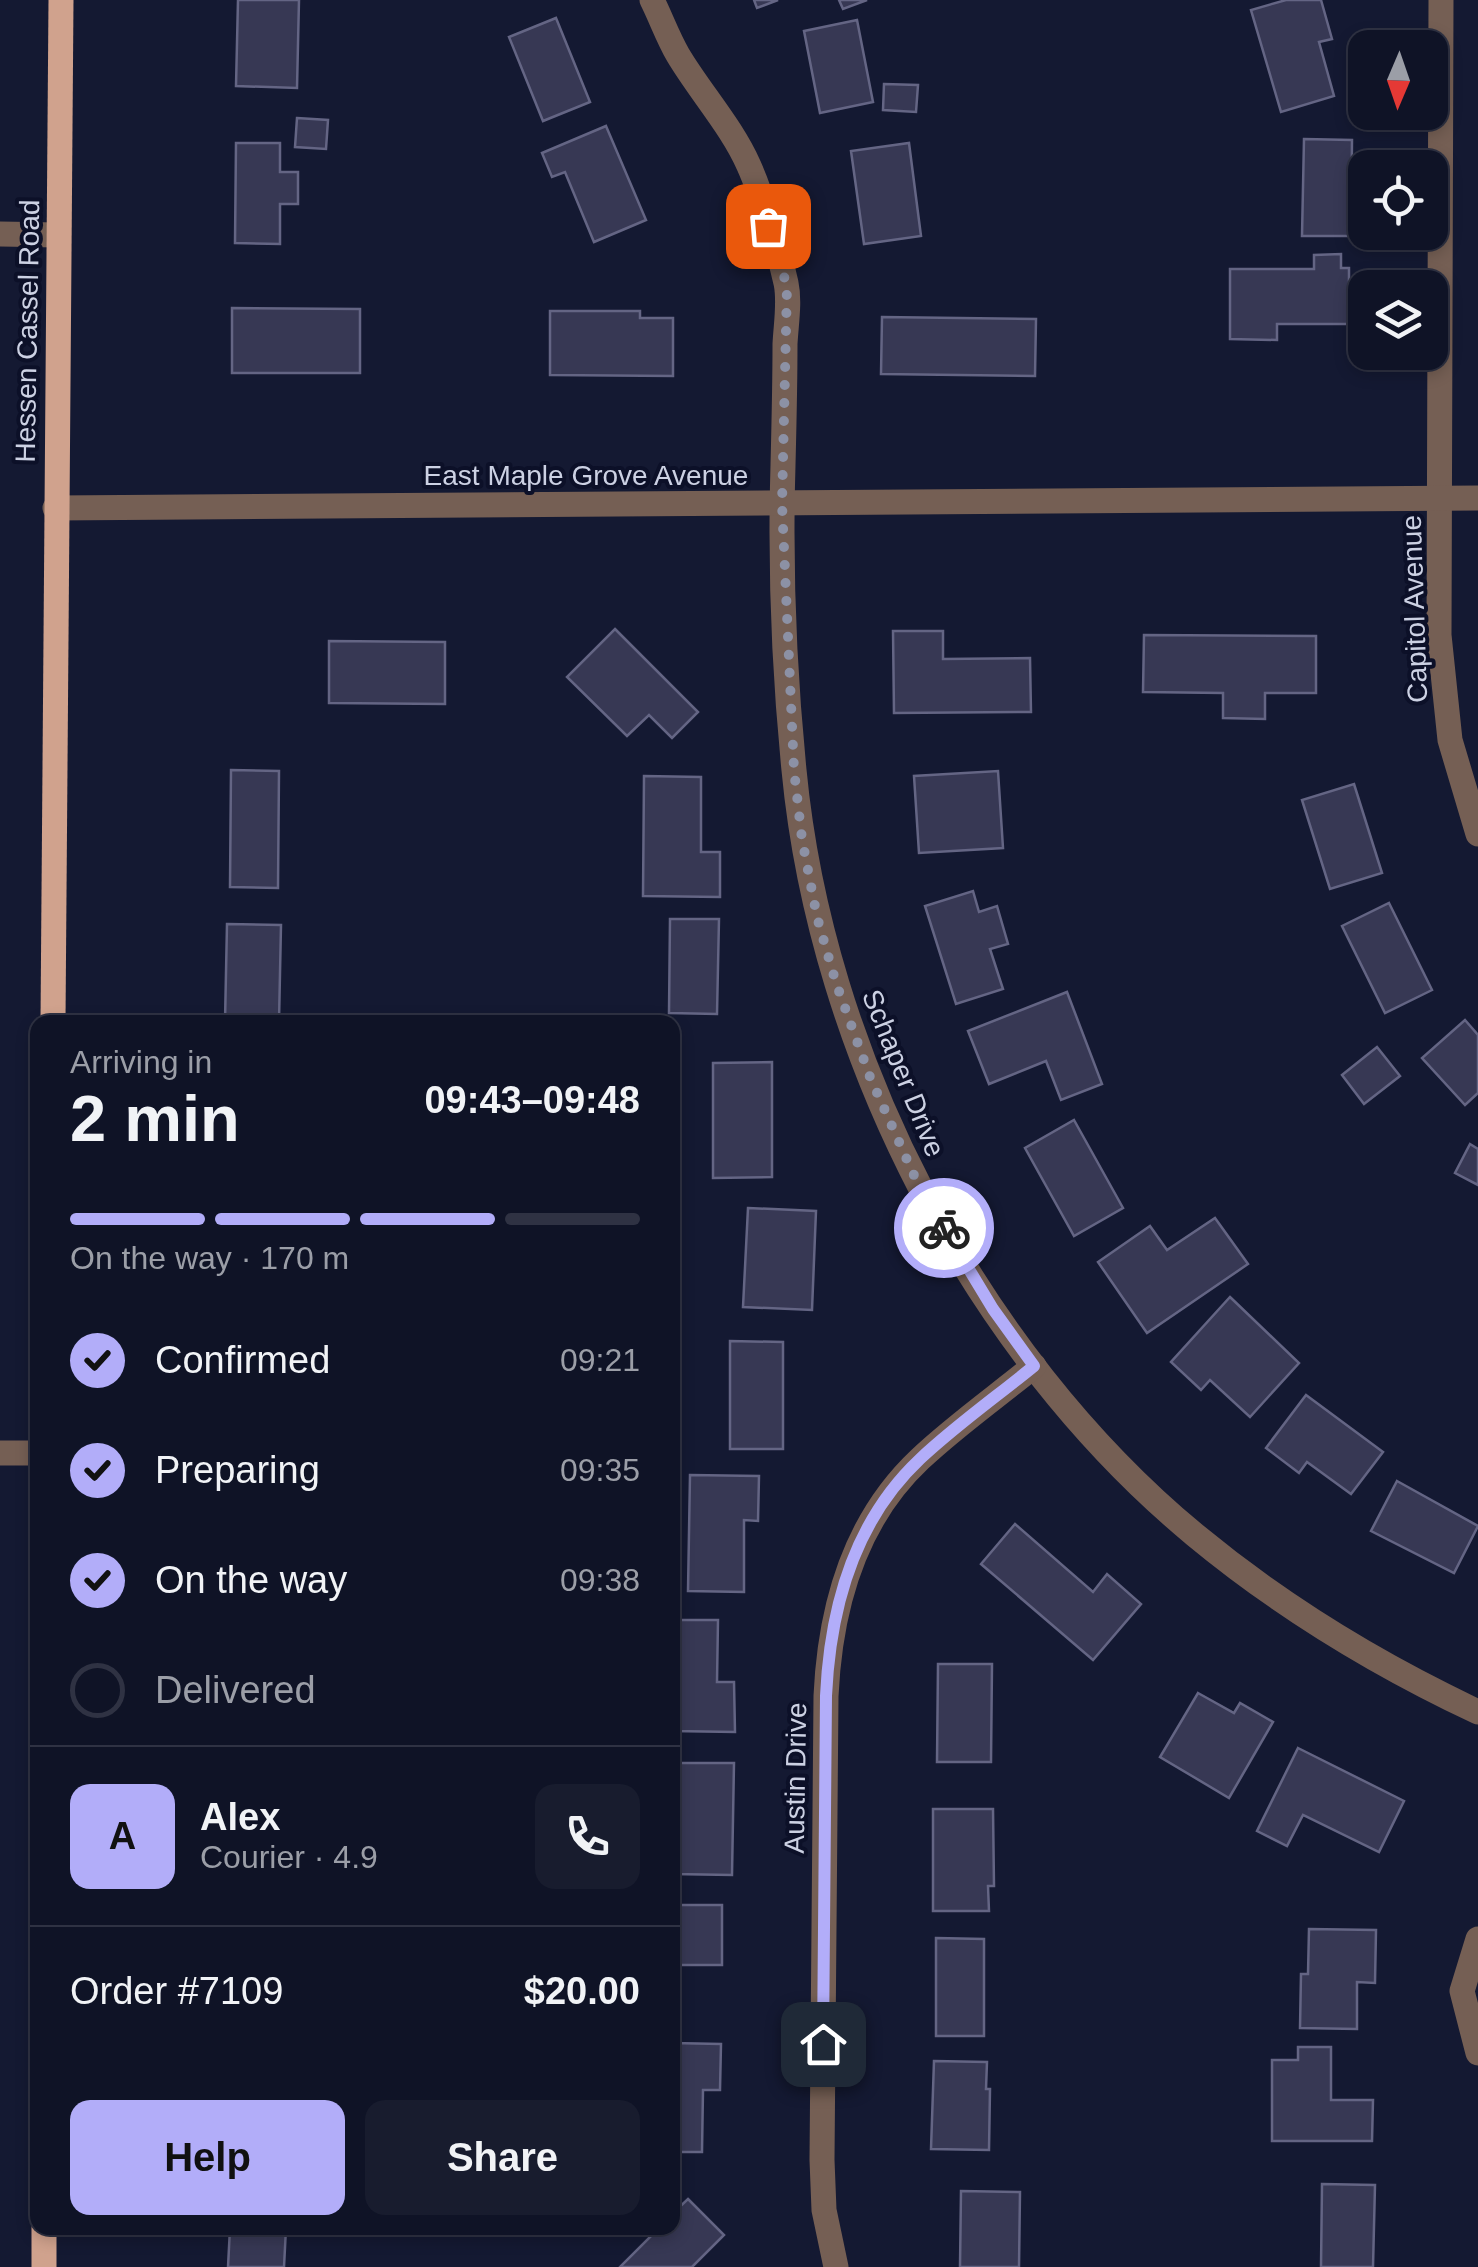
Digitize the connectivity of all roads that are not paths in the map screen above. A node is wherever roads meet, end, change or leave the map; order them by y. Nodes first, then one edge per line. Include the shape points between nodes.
1 (62, 0) edge
2 (652, 0) edge
3 (1441, 0) edge
4 (0, 234) edge
5 (58, 235) junction
6 (1440, 498) junction
7 (1478, 498) edge
8 (782, 504) junction
9 (55, 508) junction
10 (1478, 834) edge
11 (53, 1015) edge
12 (1034, 1366) junction
13 (0, 1453) edge
14 (30, 1453) edge
15 (1478, 1712) edge
16 (1478, 1939) edge
17 (1478, 2053) edge
18 (44, 2235) edge
19 (44, 2267) edge
20 (836, 2267) edge

1 - 5 main road, Hessen Cassel Road
2 - 8 street, Schaper Drive via 676,52 749,164 787,286
3 - 6 street, Capitol Avenue
4 - 5 street
5 - 9 main road, Hessen Cassel Road
6 - 7 street, East Maple Grove Avenue
6 - 8 street, East Maple Grove Avenue
6 - 10 street, Capitol Avenue via 1439,635 1450,740
8 - 9 street, East Maple Grove Avenue
8 - 12 street, Schaper Drive via 794,770 817,917 836,983 917,1182
9 - 11 main road, Hessen Cassel Road
12 - 15 street, Schaper Drive via 1135,1480 1263,1589 1348,1645
12 - 20 street, Austin Drive via 894,1488 851,1561 838,1600 826,1696 822,2160
13 - 14 street
16 - 17 street via 1462,1991
18 - 19 main road

